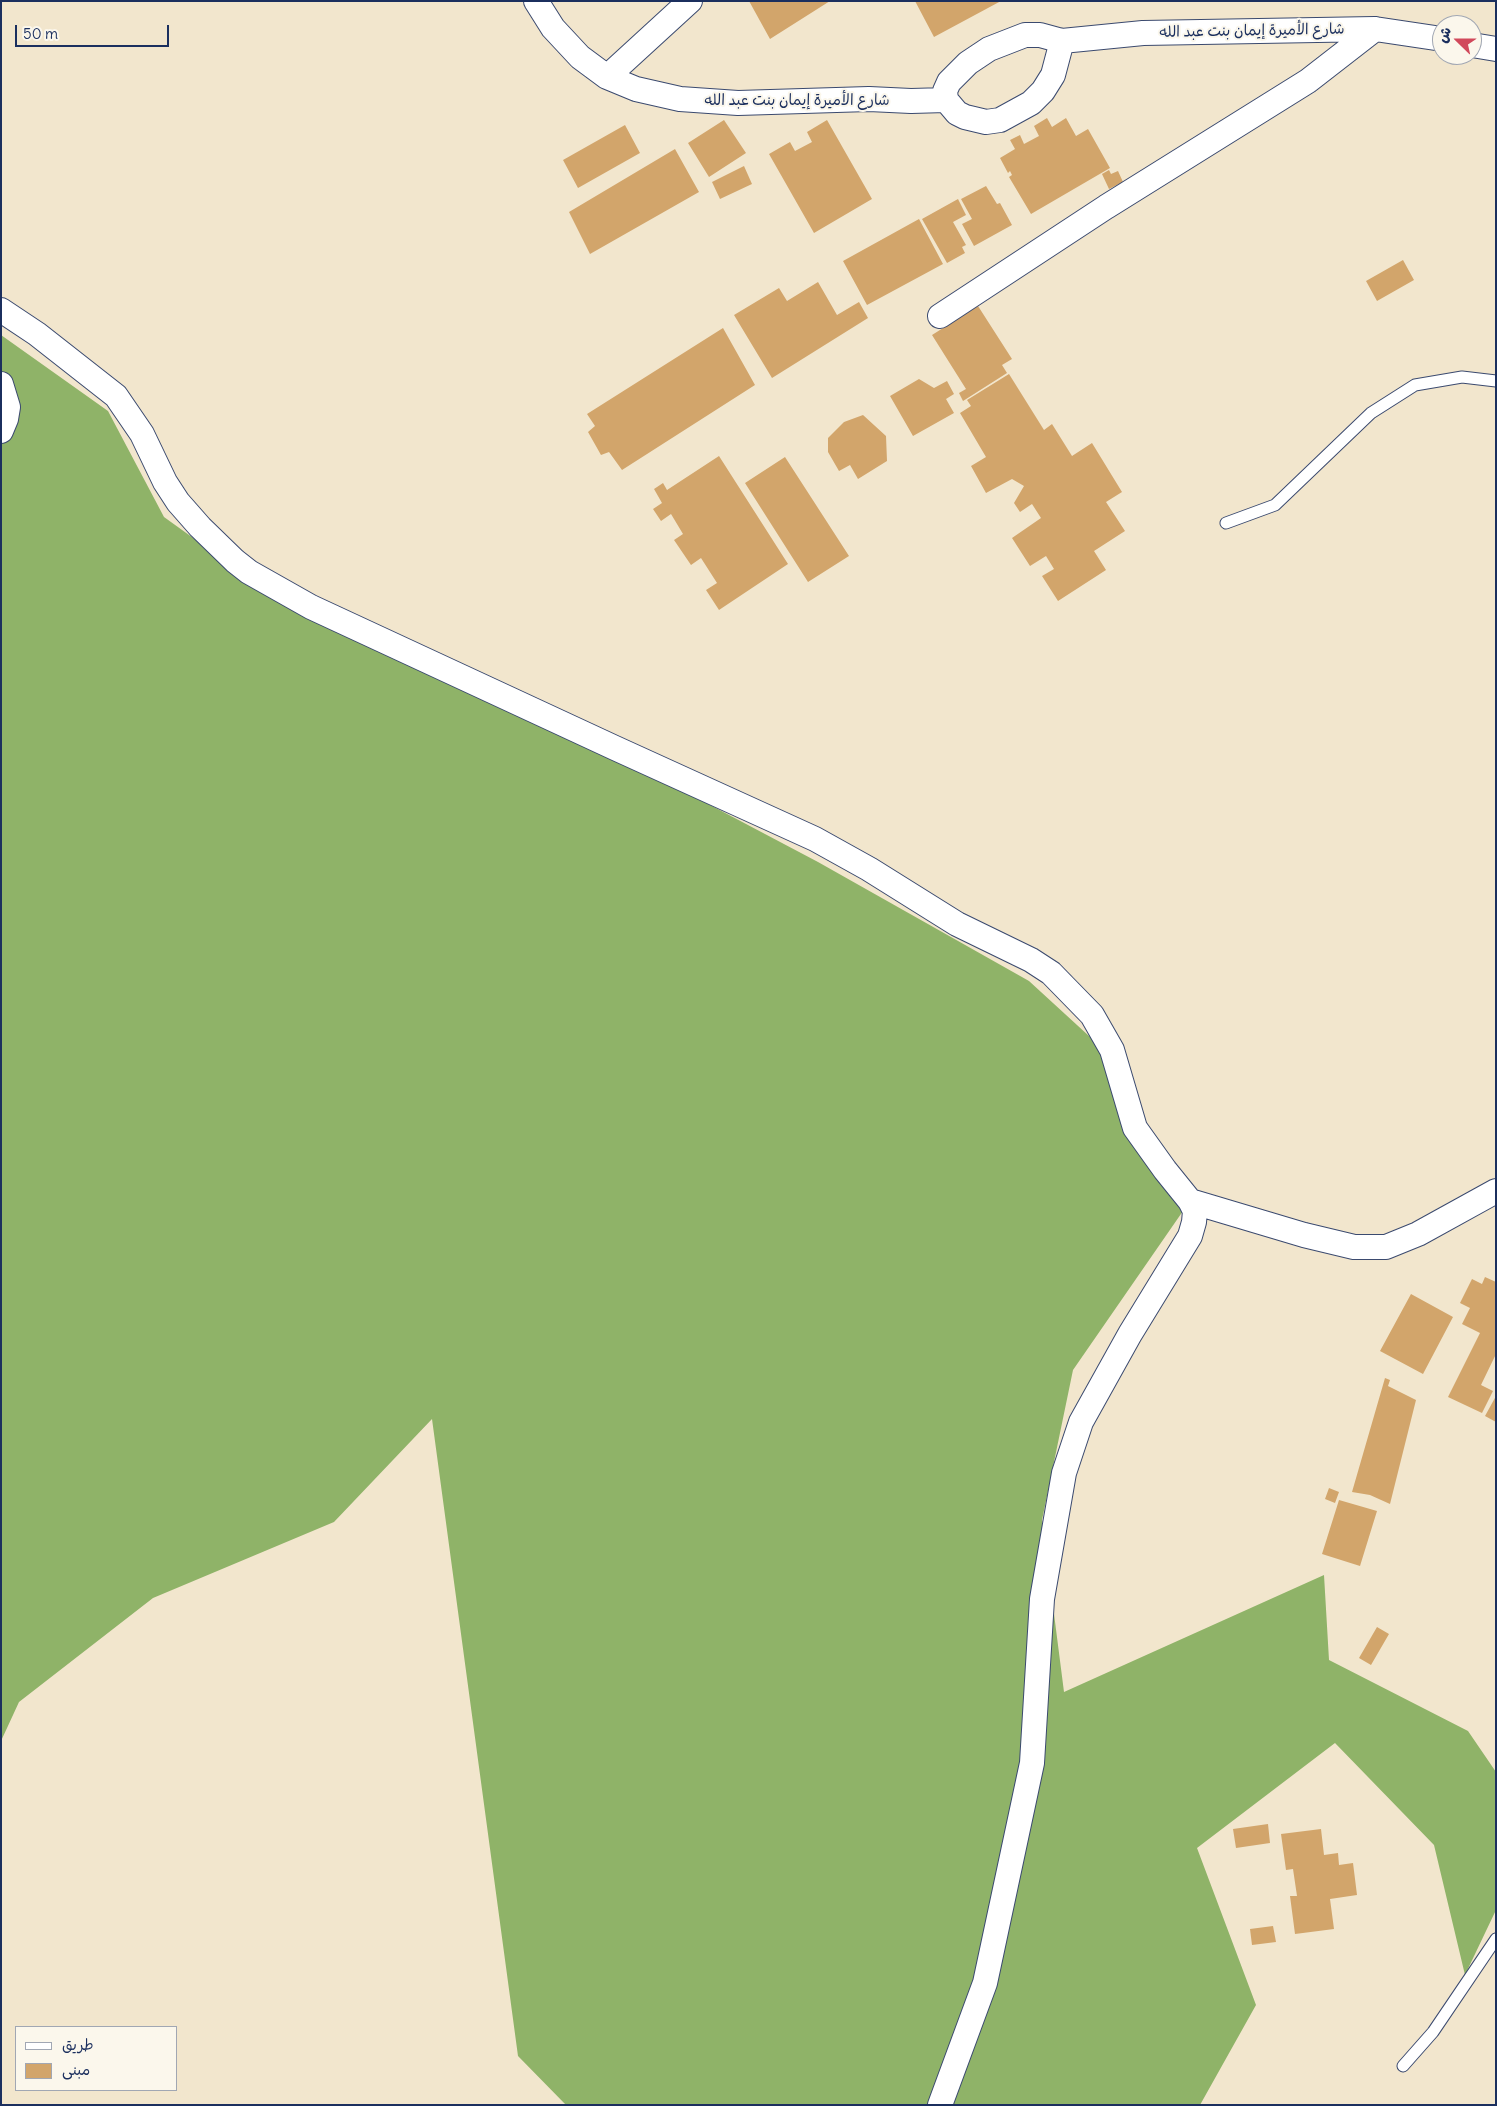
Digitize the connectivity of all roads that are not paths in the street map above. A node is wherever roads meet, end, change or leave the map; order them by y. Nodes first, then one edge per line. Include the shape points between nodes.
1 (536, 1) edge
2 (690, 1) edge
3 (1375, 29) junction
4 (1432, 38) edge
5 (1062, 42) junction
6 (1482, 47) edge
7 (1496, 49) edge
8 (607, 77) junction
9 (946, 100) junction
10 (1, 310) edge
11 (940, 316) dead end
12 (1496, 381) edge
13 (1, 384) edge
14 (1, 431) edge
15 (1226, 523) dead end
16 (1496, 1191) edge
17 (1190, 1201) junction
18 (1496, 1939) edge
19 (1403, 2066) dead end
20 (940, 2105) edge

1 - 8 street, شارع الأميرة إيمان بنت عبد الله via 553,28 573,50
2 - 8 street
3 - 4 street, شارع الأميرة إيمان بنت عبد الله
3 - 5 street, شارع الأميرة إيمان بنت عبد الله via 1143,33
3 - 11 street via 1308,81 1106,207
5 - 9 street, شارع الأميرة إيمان بنت عبد الله via 1040,35 1025,35 990,49 955,75 945,91
5 - 9 street via 1053,75 1043,91 1031,103 1000,120 986,122 965,117
6 - 7 street
8 - 9 street, شارع الأميرة إيمان بنت عبد الله via 636,89 680,99 738,103
10 - 17 street via 116,396 138,427 178,502 235,561 263,581 327,615 815,838 958,924 1051,973 1092,1015 1103,1033 1112,1050 1135,1128
12 - 15 lane via 1462,377 1415,385 1371,413 1275,505
13 - 14 street via 8,408
16 - 17 street via 1418,1234 1386,1247 1354,1247
17 - 20 street via 1195,1211 1190,1236 1081,1422 1064,1473 1042,1599 1032,1763 985,1983
18 - 19 lane via 1433,2032

